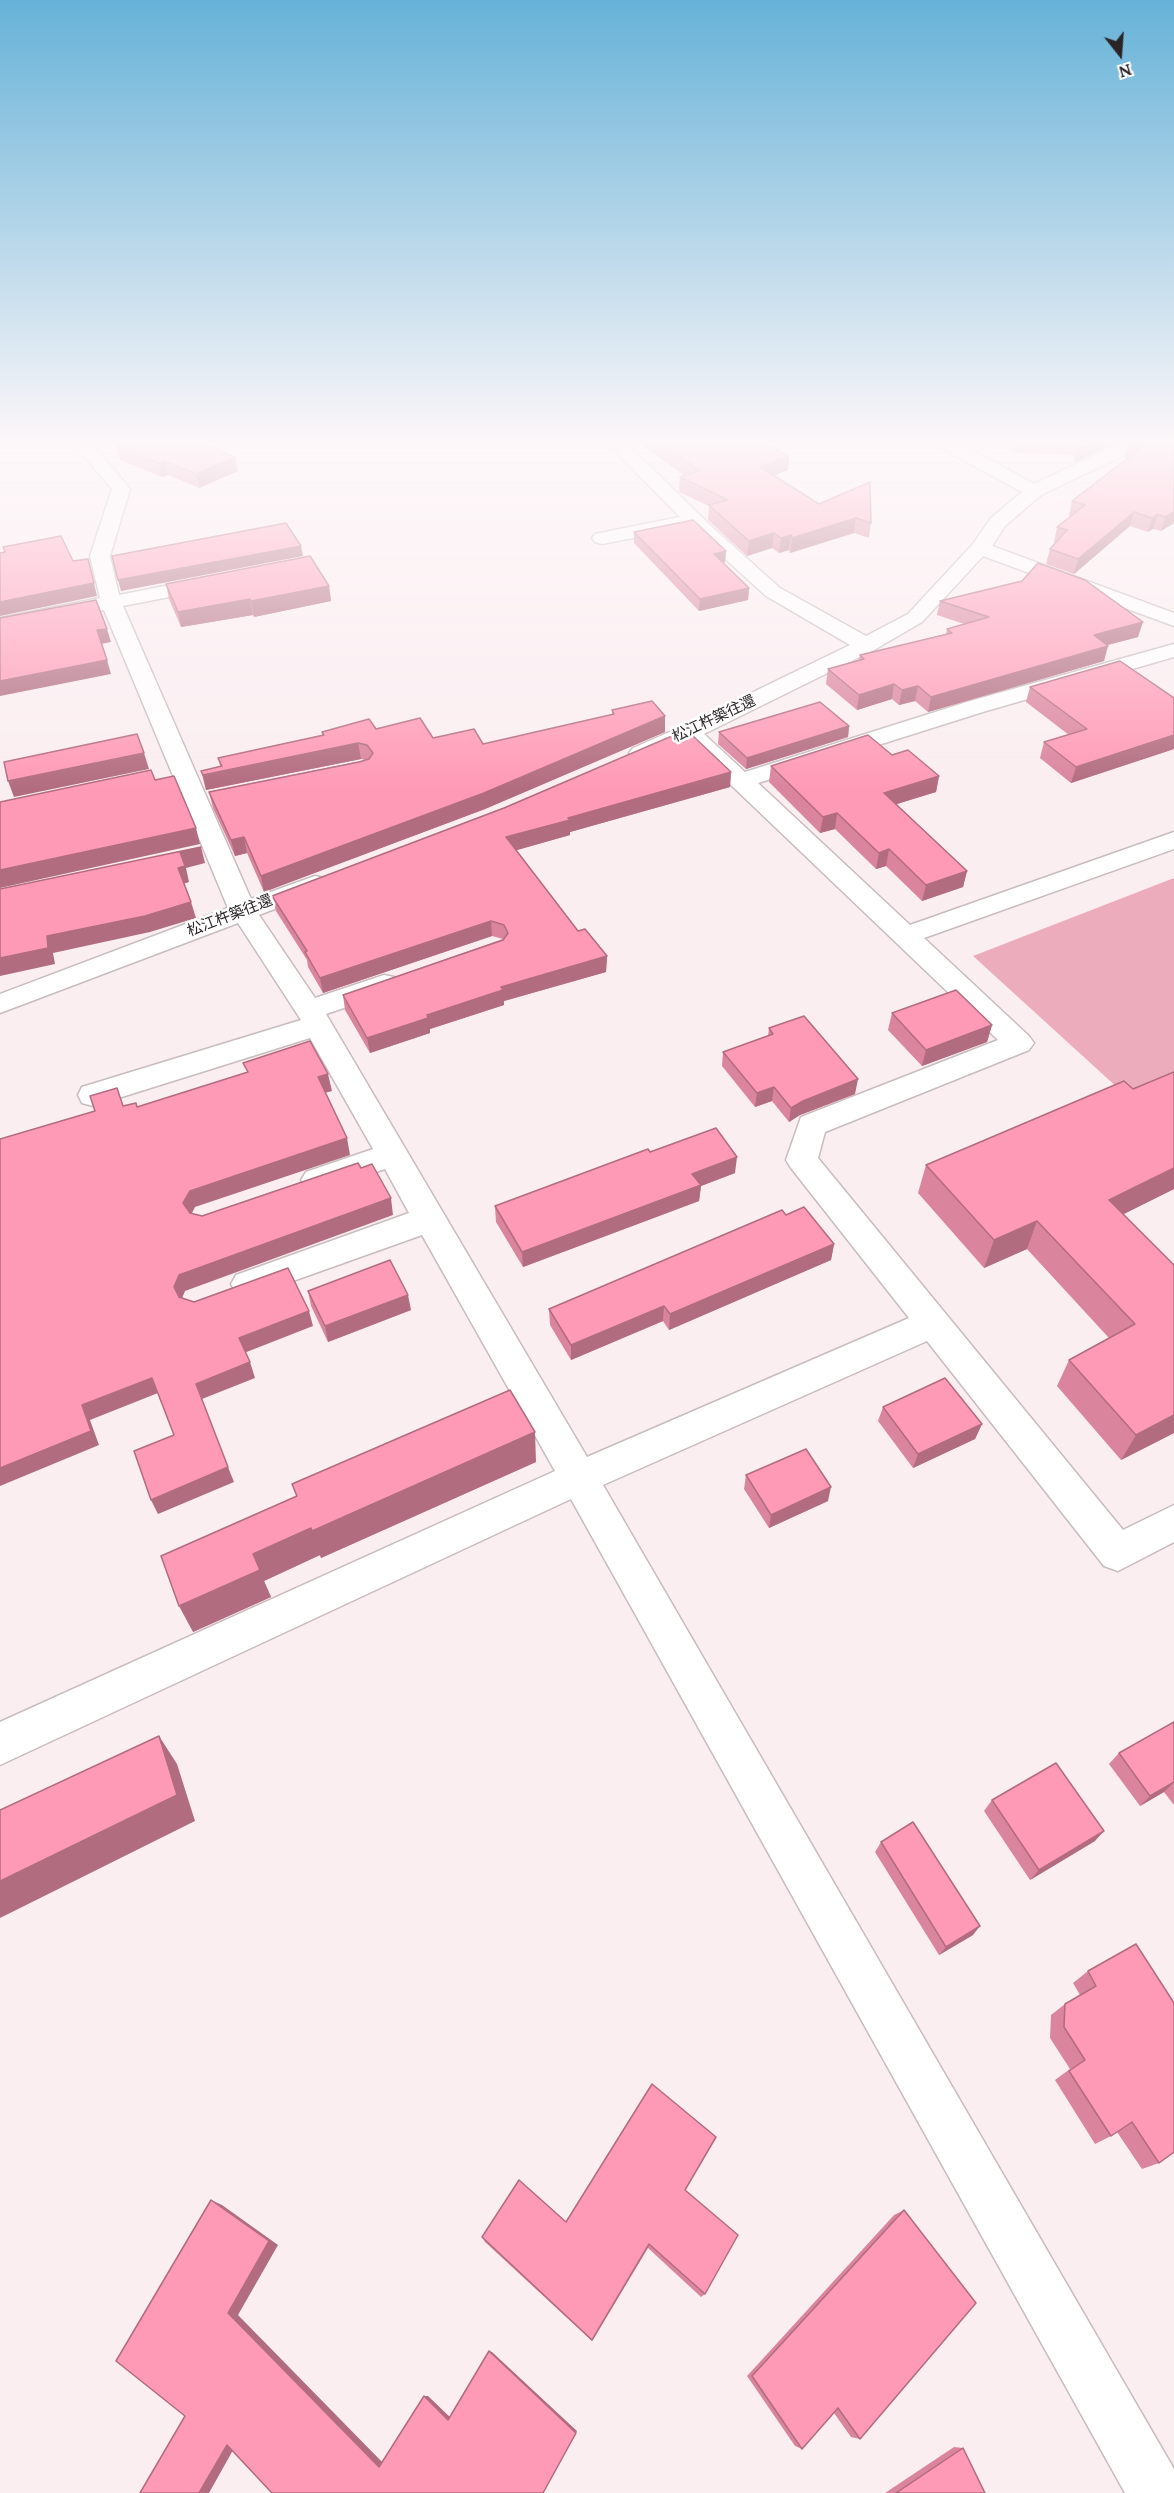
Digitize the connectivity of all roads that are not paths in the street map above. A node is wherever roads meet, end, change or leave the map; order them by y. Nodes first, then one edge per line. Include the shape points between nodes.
1 (100, 557) edge
2 (735, 557) edge
3 (971, 557) edge
4 (1005, 557) edge
5 (234, 578) edge
6 (111, 603) junction
7 (1174, 620) edge
8 (0, 624) edge
9 (866, 645) junction
10 (1174, 650) edge
11 (1124, 665) junction
12 (1149, 683) edge
13 (689, 732) junction
14 (625, 760) edge
15 (741, 781) junction
16 (1174, 840) edge
17 (331, 878) edge
18 (243, 911) junction
19 (904, 936) junction
20 (407, 977) edge
21 (0, 1004) edge
22 (314, 1017) junction
23 (93, 1095) edge
24 (392, 1155) junction
25 (294, 1188) edge
26 (429, 1219) junction
27 (221, 1294) edge
28 (933, 1323) junction
29 (579, 1478) junction
30 (1174, 1521) edge
31 (0, 1744) edge
32 (1156, 2493) edge

1 - 6 street
2 - 9 street via 773,592
3 - 9 street, 松江杵築往還 via 915,618
4 - 7 street
5 - 6 street
6 - 8 street
6 - 18 street via 172,774 207,800 206,853
9 - 13 street, 松江杵築往還
10 - 11 street
11 - 12 street
11 - 15 street via 978,706
13 - 14 street, 松江杵築往還
13 - 15 street
15 - 19 street
16 - 19 street
17 - 18 street, 松江杵築往還
18 - 21 street, 松江杵築往還
18 - 22 street
19 - 28 street via 1019,1043 812,1125 802,1160
20 - 22 street
22 - 23 street
22 - 24 street
24 - 25 street
24 - 26 street
26 - 27 street
26 - 29 street
28 - 29 street
28 - 30 street via 1118,1553
29 - 31 street
29 - 32 street

